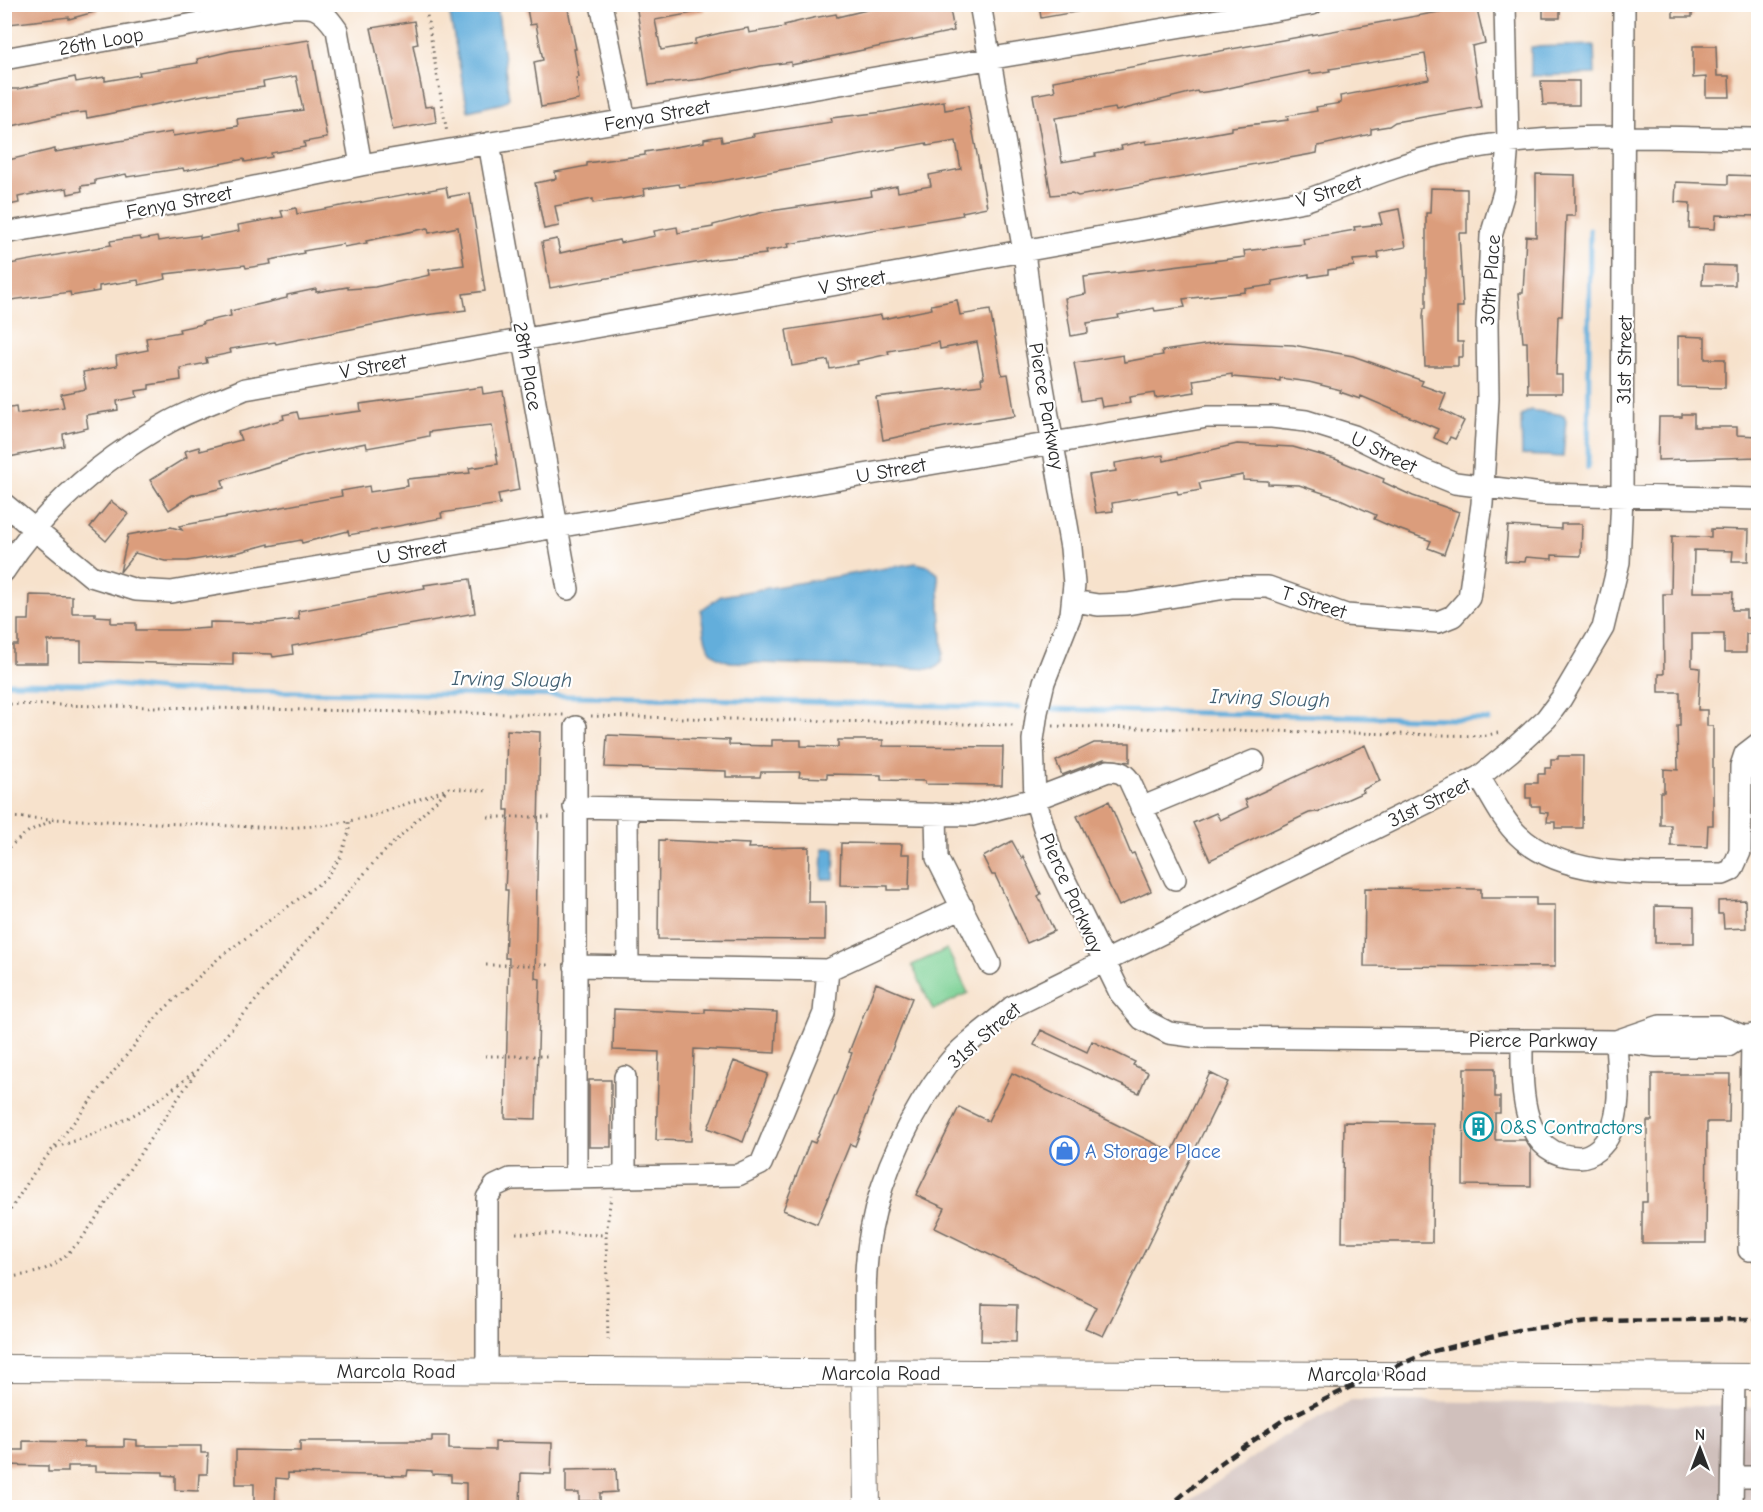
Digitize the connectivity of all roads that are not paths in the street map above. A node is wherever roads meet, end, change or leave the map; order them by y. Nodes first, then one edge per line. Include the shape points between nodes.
1 (601, 4) edge
2 (980, 4) edge
3 (1312, 4) edge
4 (1505, 4) edge
5 (1624, 4) edge
6 (990, 58) junction
7 (4, 59) edge
8 (625, 120) junction
9 (1626, 137) junction
10 (1758, 139) edge
11 (489, 143) junction
12 (1508, 143) junction
13 (361, 165) junction
14 (4, 233) edge
15 (1024, 252) junction
16 (523, 339) junction
17 (1054, 442) junction
18 (1483, 486) junction
19 (1622, 496) junction
20 (1758, 498) edge
21 (4, 504) edge
22 (556, 527) junction
23 (34, 531) junction
24 (4, 571) edge
25 (568, 590) dead end
26 (1074, 601) junction
27 (579, 719) road end
28 (1758, 744) edge
29 (1254, 761) dead end
30 (1479, 777) junction
31 (1035, 799) junction
32 (574, 807) junction
33 (627, 808) junction
34 (1141, 808) junction
35 (936, 814) junction
36 (1175, 879) dead end
37 (963, 907) junction
38 (1102, 961) junction
39 (990, 964) dead end
40 (575, 966) junction
41 (628, 967) junction
42 (828, 970) junction
43 (1751, 1035) edge
44 (1522, 1040) junction
45 (1616, 1041) junction
46 (1755, 1075) edge
47 (625, 1077) dead end
48 (576, 1176) junction
49 (620, 1176) junction
50 (1758, 1250) edge
51 (4, 1368) edge
52 (487, 1372) junction
53 (866, 1373) junction
54 (1746, 1377) edge
55 (1732, 1477) junction
56 (1758, 1477) edge
57 (867, 1508) edge
58 (1732, 1508) edge

1 - 8 street
2 - 6 street, Pierce Parkway
3 - 6 street, Fenya Street
4 - 12 street, 30th Place
5 - 9 street, 31st Street
6 - 8 street, Fenya Street
6 - 15 street, Pierce Parkway
7 - 13 street, 26th Loop via 281,8 315,7 324,12 337,30
8 - 11 street, Fenya Street
9 - 10 street, V Street
9 - 12 street, V Street
9 - 19 street, 31st Street
11 - 13 street, Fenya Street
11 - 16 street, 28th Place
12 - 15 street, V Street via 1443,154 1304,201
12 - 18 street, 30th Place via 1504,192 1491,236
13 - 14 street, Fenya Street
15 - 16 street, V Street
15 - 17 street, Pierce Parkway via 1035,341
16 - 22 street, 28th Place
16 - 23 street, V Street via 245,389 171,421 127,447 94,471
17 - 18 street, U Street via 1207,417 1290,419 1354,436 1455,483
17 - 22 street, U Street
17 - 26 street, Pierce Parkway via 1071,548
18 - 19 street, U Street via 1542,494
18 - 26 street, T Street via 1469,598 1453,616 1438,622 1346,615 1268,587 1232,587 1127,604
19 - 20 street, U Street
19 - 30 street, 31st Street via 1619,562 1603,628 1546,719
21 - 23 street
22 - 23 street, U Street via 171,592 136,590 91,576
22 - 25 street, 28th Place
23 - 24 street, V Street
26 - 31 street, Pierce Parkway via 1064,637 1044,682 1035,725
27 - 32 street
28 - 30 street via 1745,754 1741,766 1740,852 1732,870 1723,874 1602,871 1552,857 1518,835
29 - 34 street
30 - 38 street, 31st Street
31 - 34 street via 1117,771 1129,780
31 - 35 street via 972,815
31 - 38 street, Pierce Parkway via 1052,854
32 - 33 street
32 - 40 street
33 - 35 street
33 - 41 street
34 - 36 street
35 - 37 street via 937,858
37 - 39 street
37 - 42 street
38 - 44 street, Pierce Parkway via 1132,1010 1169,1033 1235,1038
38 - 53 street, 31st Street via 1012,1007 948,1063 910,1121 887,1176 871,1231
40 - 41 street
40 - 48 street
41 - 42 street
42 - 49 street via 824,1013 761,1164 738,1175
43 - 45 street, Pierce Parkway via 1728,1046 1657,1046
43 - 46 street
44 - 45 street, Pierce Parkway
44 - 45 street via 1522,1084 1532,1127 1541,1143 1552,1153 1565,1157 1585,1157 1610,1135 1616,1116
46 - 50 street via 1749,1250
47 - 49 street
48 - 49 street
48 - 52 street via 510,1179 495,1186 487,1198
51 - 52 main road, Marcola Road
52 - 53 main road, Marcola Road
53 - 54 main road, Marcola Road
53 - 57 main road
54 - 55 street
55 - 56 street
55 - 58 street

